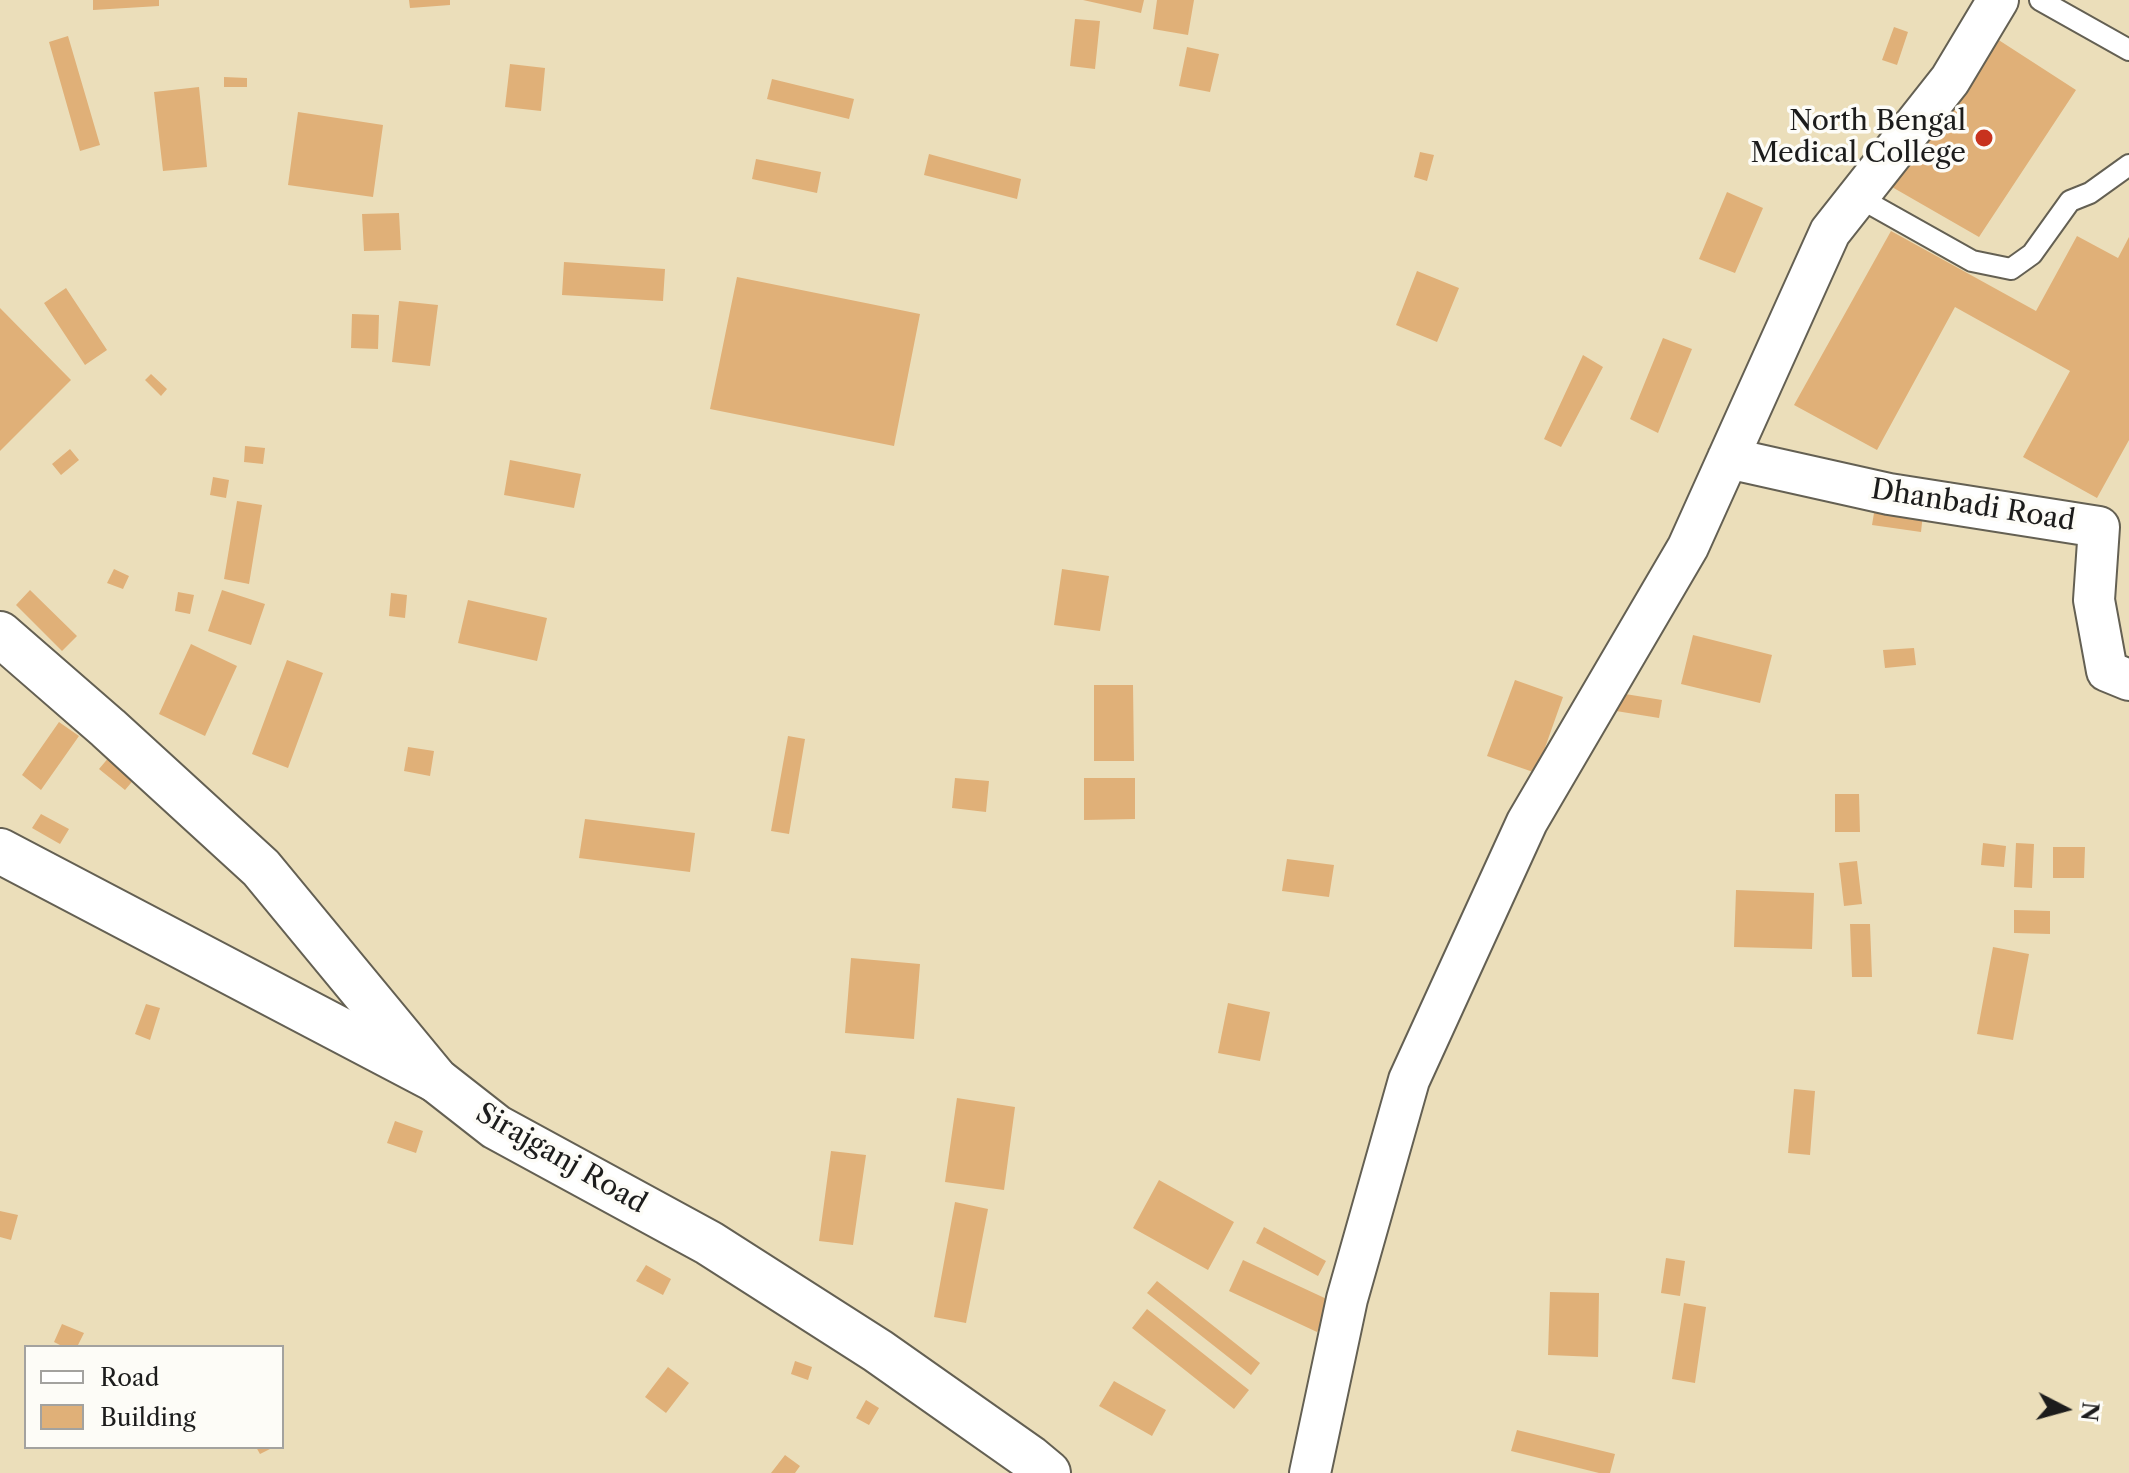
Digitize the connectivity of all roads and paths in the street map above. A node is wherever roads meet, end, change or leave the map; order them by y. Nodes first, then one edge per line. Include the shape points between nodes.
1 (1998, 0) edge
2 (2040, 0) edge
3 (2129, 50) edge
4 (2129, 165) edge
5 (1858, 197) junction
6 (1728, 458) junction
7 (0, 634) edge
8 (2129, 680) edge
9 (0, 851) edge
10 (436, 1080) junction
11 (1048, 1473) edge
12 (1310, 1473) edge

1 - 5 street via 1950,80
2 - 3 lane
4 - 5 lane via 2070,201 2032,254 2011,269 1972,261
5 - 6 street via 1830,232
6 - 8 street, Dhanbadi Road via 1889,494 2099,527 2094,600 2107,671
6 - 12 street via 1688,547 1527,822 1409,1080 1347,1299
7 - 10 main road, Sirajganj Road via 261,868
9 - 10 main road
10 - 11 main road, Sirajganj Road via 496,1127 709,1243 865,1343

